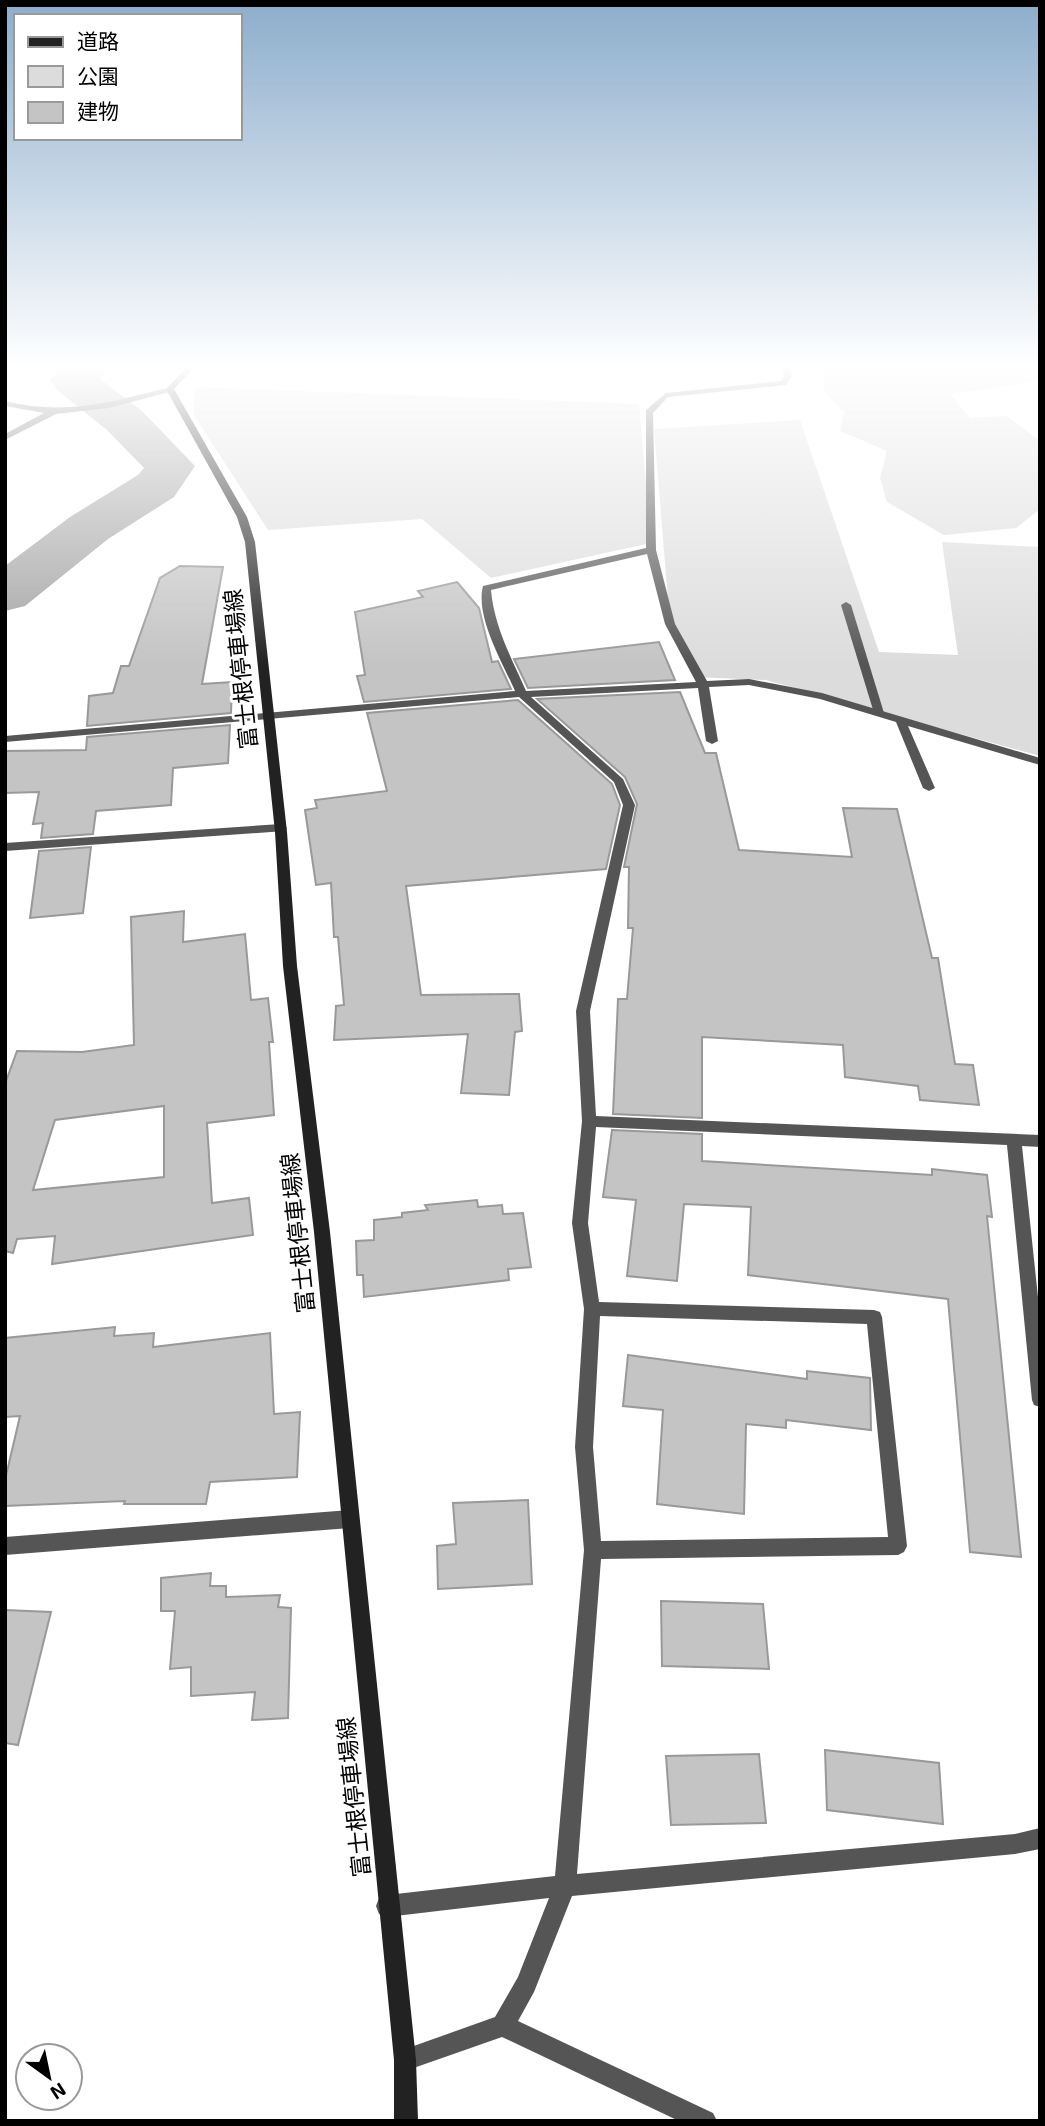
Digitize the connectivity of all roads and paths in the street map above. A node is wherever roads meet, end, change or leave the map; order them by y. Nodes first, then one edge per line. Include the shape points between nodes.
1 (214, 467) edge
2 (650, 467) edge
3 (651, 550) junction
4 (846, 605) dead end
5 (703, 684) junction
6 (522, 694) junction
7 (879, 713) junction
8 (268, 715) junction
9 (900, 719) junction
10 (5, 739) edge
11 (712, 741) dead end
12 (1040, 762) edge
13 (929, 788) dead end
14 (281, 828) junction
15 (5, 847) edge
16 (589, 1121) junction
17 (1014, 1140) junction
18 (1040, 1141) edge
19 (592, 1309) junction
20 (1040, 1399) edge
21 (350, 1519) junction
22 (5, 1546) edge
23 (593, 1550) junction
24 (1040, 1838) edge
25 (565, 1886) junction
26 (387, 1906) junction
27 (503, 2026) junction
28 (405, 2060) junction
29 (407, 2121) edge
30 (705, 2121) edge

1 - 8 main road, 富士根停車場線 via 242,517 250,542
2 - 3 street
3 - 5 street via 670,624
3 - 6 street via 486,588 496,636
4 - 7 street
5 - 6 street
5 - 7 street via 749,682
5 - 11 street
6 - 8 street
6 - 16 street via 620,781 629,805 583,1011
7 - 9 street
8 - 10 street
8 - 14 main road, 富士根停車場線
9 - 12 street
9 - 13 street
14 - 15 street
14 - 21 main road, 富士根停車場線 via 290,966
16 - 17 street
16 - 19 street via 580,1223
17 - 18 street
17 - 20 street
19 - 23 street via 584,1447
19 - 23 street via 874,1317 898,1546
21 - 22 street
21 - 26 main road, 富士根停車場線
23 - 25 street
24 - 25 street
25 - 26 street
25 - 27 street via 526,1984
26 - 28 main road, 富士根停車場線
27 - 28 street
27 - 30 street
28 - 29 main road, 富士根停車場線

